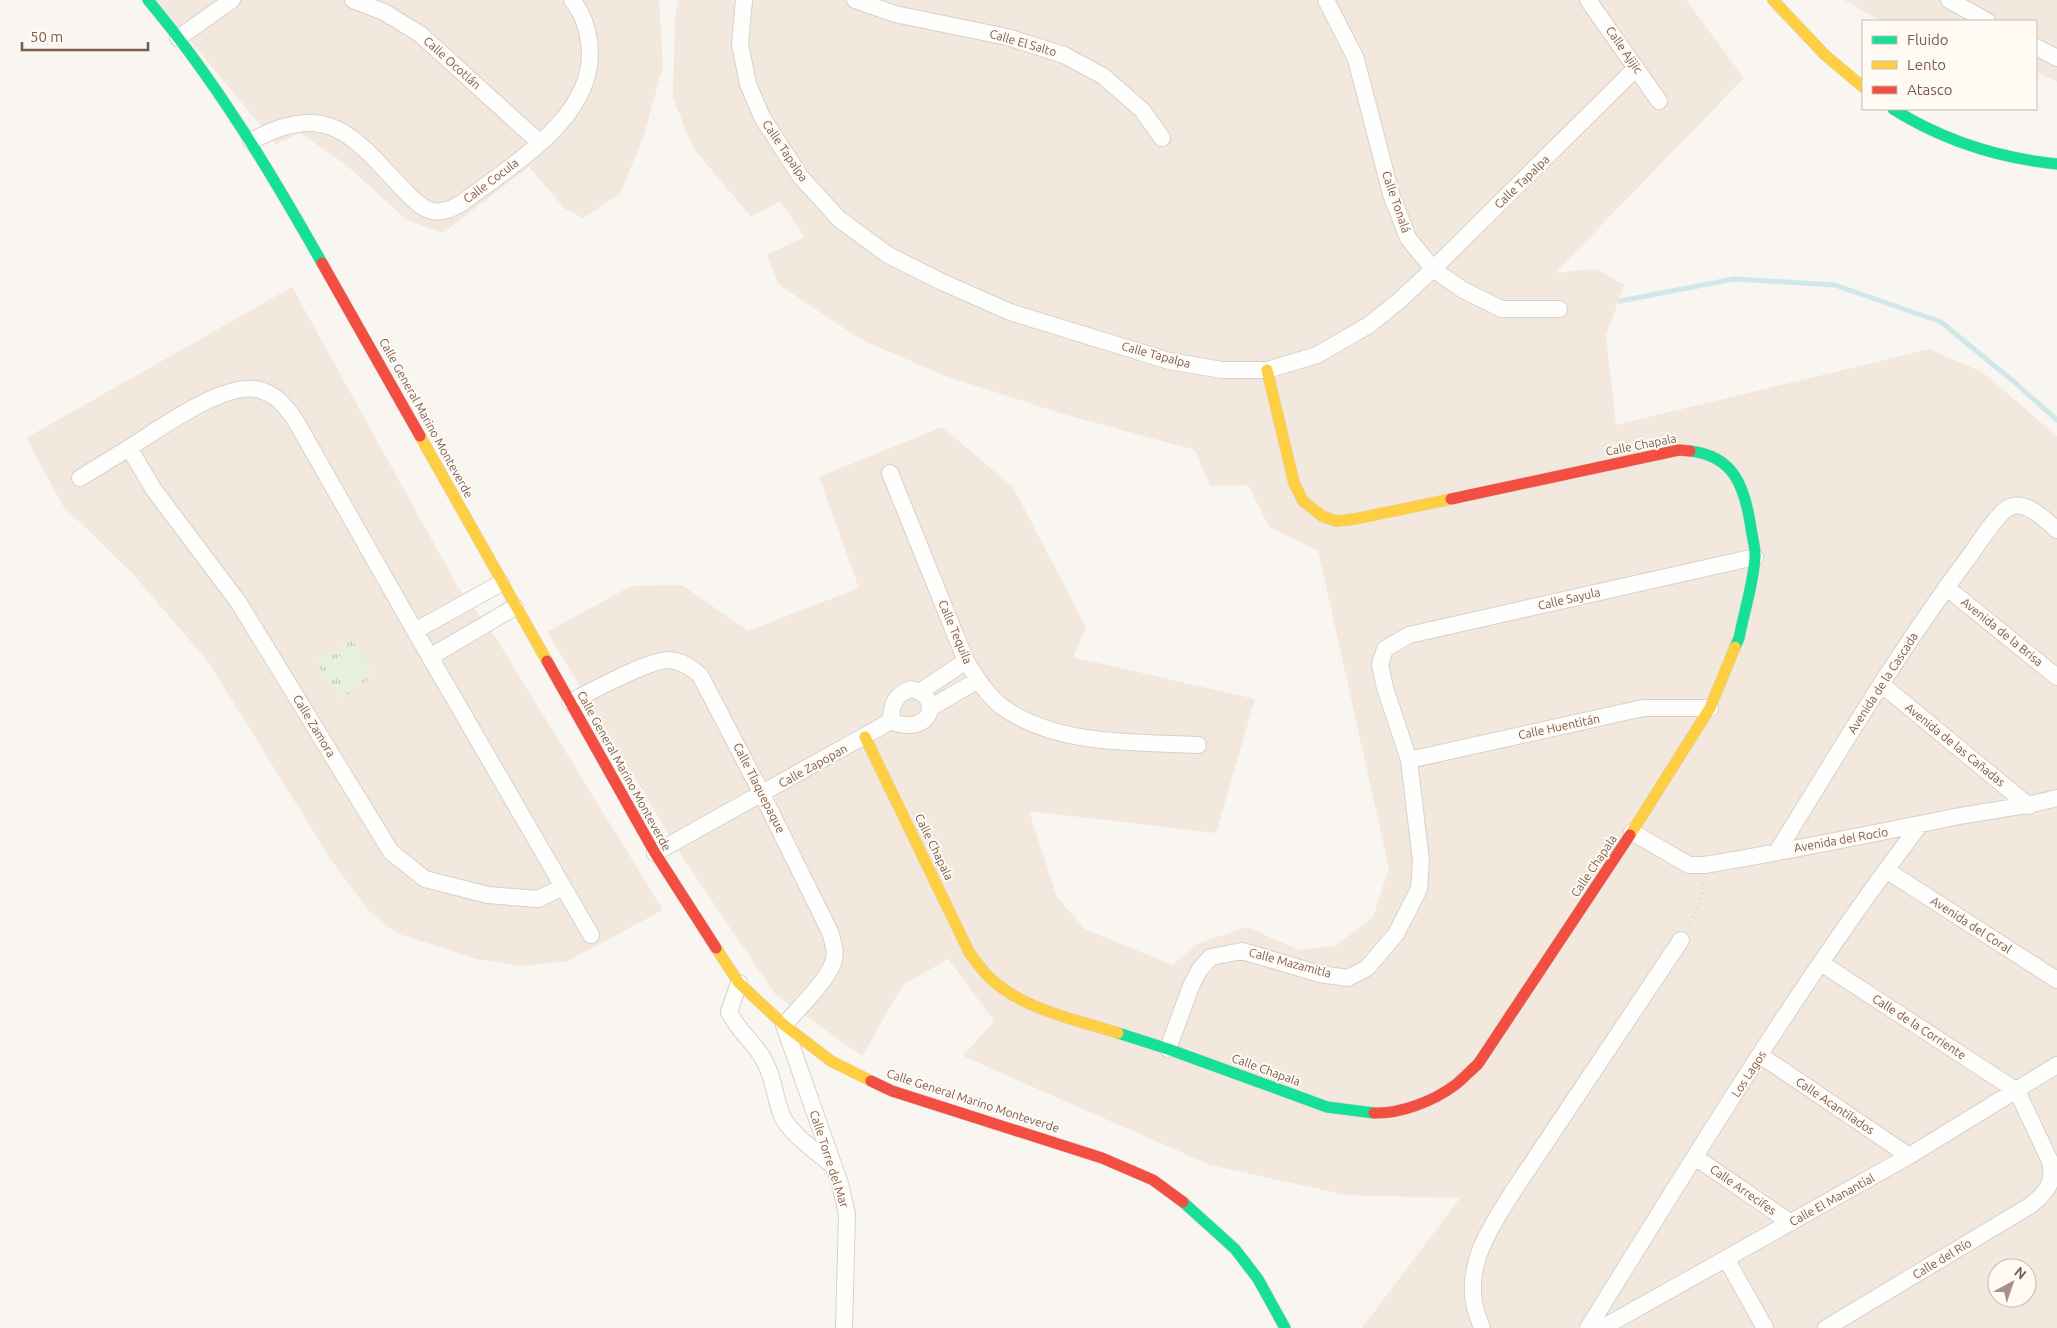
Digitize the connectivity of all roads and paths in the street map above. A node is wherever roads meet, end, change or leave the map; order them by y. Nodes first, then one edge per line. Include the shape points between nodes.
1 (148, 0) edge
2 (232, 0) edge
3 (353, 0) edge
4 (572, 0) edge
5 (744, 0) edge
6 (855, 0) edge
7 (1326, 0) edge
8 (1588, 0) edge
9 (1773, 0) edge
10 (1949, 0) edge
11 (1986, 20) edge
12 (178, 38) junction
13 (2037, 48) edge
14 (2057, 58) edge
15 (1636, 68) junction
16 (1862, 87) edge
17 (1659, 100) dead end
18 (1895, 110) edge
19 (1162, 138) dead end
20 (251, 141) junction
21 (540, 143) junction
22 (2057, 164) edge
23 (1433, 270) junction
24 (1559, 309) dead end
25 (1268, 370) junction
26 (129, 448) junction
27 (890, 473) dead end
28 (80, 478) dead end
29 (2057, 530) edge
30 (1755, 556) junction
31 (501, 583) junction
32 (1946, 587) junction
33 (515, 607) junction
34 (415, 631) junction
35 (1386, 649) joint
36 (430, 657) junction
37 (966, 661) junction
38 (2057, 677) edge
39 (978, 680) junction
40 (1882, 684) junction
41 (921, 691) junction
42 (570, 702) junction
43 (930, 708) junction
44 (1710, 708) junction
45 (891, 721) junction
46 (865, 737) junction
47 (1198, 745) dead end
48 (1409, 760) junction
49 (762, 794) junction
50 (2057, 798) edge
51 (2030, 806) junction
52 (1919, 826) junction
53 (1632, 832) junction
54 (1777, 852) junction
55 (655, 853) junction
56 (1704, 865) junction
57 (1886, 870) junction
58 (563, 887) junction
59 (591, 935) dead end
60 (1681, 940) joint
61 (1821, 963) junction
62 (2057, 980) edge
63 (739, 983) junction
64 (784, 1025) junction
65 (1168, 1049) junction
66 (1760, 1055) junction
67 (2057, 1065) edge
68 (2018, 1091) junction
69 (1909, 1156) junction
70 (1695, 1157) junction
71 (834, 1167) junction
72 (1791, 1223) junction
73 (1727, 1260) junction
74 (844, 1328) edge
75 (1285, 1328) edge
76 (1482, 1328) edge
77 (1588, 1328) edge
78 (1602, 1328) edge
79 (1765, 1328) edge
80 (1826, 1328) edge

1 - 12 street, Calle General Marino Monteverde
2 - 12 street
3 - 21 street, Calle Ocotlán via 384,12 420,34
4 - 21 street, Calle Cocula via 587,26 591,51 586,80 579,98 564,120
5 - 25 street, Calle Tapalpa via 740,44 748,84 762,117 806,183 839,219 888,255 1010,312 1168,361 1222,370
6 - 19 street, Calle El Salto via 895,14 1007,37 1064,55 1103,76 1142,110
7 - 23 street, Calle Tonalá via 1356,59 1391,194 1408,238
8 - 15 street, Calle Ajijic
9 - 16 street via 1825,55
10 - 11 street
12 - 20 street, Calle General Marino Monteverde
13 - 14 street
15 - 17 street, Calle Ajijic
15 - 23 street, Calle Tapalpa
18 - 22 street via 1940,135 1975,148 2009,158
20 - 21 street, Calle Cocula via 290,124 314,122 339,130 410,196 434,212 449,210 462,203
20 - 31 street, Calle General Marino Monteverde via 346,303
23 - 24 street, Calle Tonalá via 1463,290 1502,309
23 - 25 street, Calle Tapalpa via 1368,325 1318,355
25 - 30 street, Calle Chapala via 1294,483 1303,501 1322,516 1336,521 1355,519 1679,450 1708,453 1731,469 1743,490 1748,508
26 - 28 street
26 - 34 street via 221,394 241,389 261,390 280,400 294,418
26 - 58 street, Calle Zamora via 154,490 240,603 391,852 425,879 488,895 538,899
27 - 37 street, Calle Tequila
29 - 32 street, Avenida de la Cascada via 2037,514 2019,506 2008,508
30 - 35 street, Calle Sayula via 1409,635
30 - 44 street, Calle Chapala via 1740,638
31 - 33 street, Calle General Marino Monteverde
31 - 34 street
32 - 38 street, Avenida de la Brisa
32 - 40 street, Avenida de la Cascada
33 - 36 street
33 - 42 street, Calle General Marino Monteverde
34 - 36 street
35 - 48 street, Calle Mazamitla via 1380,664
36 - 58 street
37 - 39 street, Calle Tequila
37 - 41 street
39 - 43 street
39 - 47 street, Calle Tequila via 1004,708 1043,729 1102,740
40 - 51 street, Avenida de las Cañadas
40 - 54 street, Avenida de la Cascada
41 - 43 street via 928,698
41 - 45 street via 901,692 891,710
42 - 49 street, Calle Tlaquepaque via 650,664 668,660 687,664 700,675
42 - 55 street, Calle General Marino Monteverde
43 - 45 street via 928,717 921,723 902,726
44 - 48 street, Calle Huentitán via 1643,708
44 - 53 street, Calle Chapala
45 - 46 street, Calle Zapopan
46 - 49 street, Calle Zapopan
46 - 65 street, Calle Chapala via 970,954 988,976 1015,996 1038,1007
48 - 65 street, Calle Mazamitla via 1421,861 1419,888 1396,934 1382,952 1367,968 1348,978 1320,974 1242,951 1212,957 1200,969
49 - 55 street, Calle Zapopan
49 - 64 street, Calle Tlaquepaque via 824,918 834,948 833,962 825,976
50 - 51 street, Avenida del Rocío
51 - 52 street, Avenida del Rocío
52 - 54 street, Avenida del Rocío
52 - 57 street, Los Lagos
53 - 56 street, Avenida del Rocío via 1689,864
53 - 65 street, Calle Chapala via 1478,1064 1454,1086 1422,1103 1384,1113 1327,1108
54 - 56 street, Avenida del Rocío
55 - 63 street, Calle General Marino Monteverde
56 - 60 path via 1701,899
57 - 61 street, Los Lagos
57 - 62 street, Avenida del Coral
58 - 59 street
60 - 76 street via 1489,1230 1476,1258 1473,1280 1474,1302
61 - 66 street, Los Lagos
61 - 68 street, Calle de la Corriente
63 - 64 street, Calle General Marino Monteverde
63 - 71 street via 729,1012 734,1023 762,1056 772,1076 781,1115 793,1131
64 - 71 street, Calle Torre del Mar
64 - 75 street, Calle General Marino Monteverde via 831,1061 892,1091 1102,1158 1153,1180 1204,1219 1235,1249 1258,1279
66 - 69 street, Calle Acantilados
66 - 70 street, Los Lagos
67 - 68 street, Calle El Manantial
68 - 69 street, Calle El Manantial
68 - 80 street, Calle del Río via 2050,1161 2051,1182 2045,1194 2032,1205
69 - 72 street, Calle El Manantial
70 - 72 street, Calle Arrecifes
70 - 77 street, Los Lagos
71 - 74 street, Calle Torre del Mar via 846,1214
72 - 73 street, Calle El Manantial
73 - 78 street, Calle El Manantial
73 - 79 street

